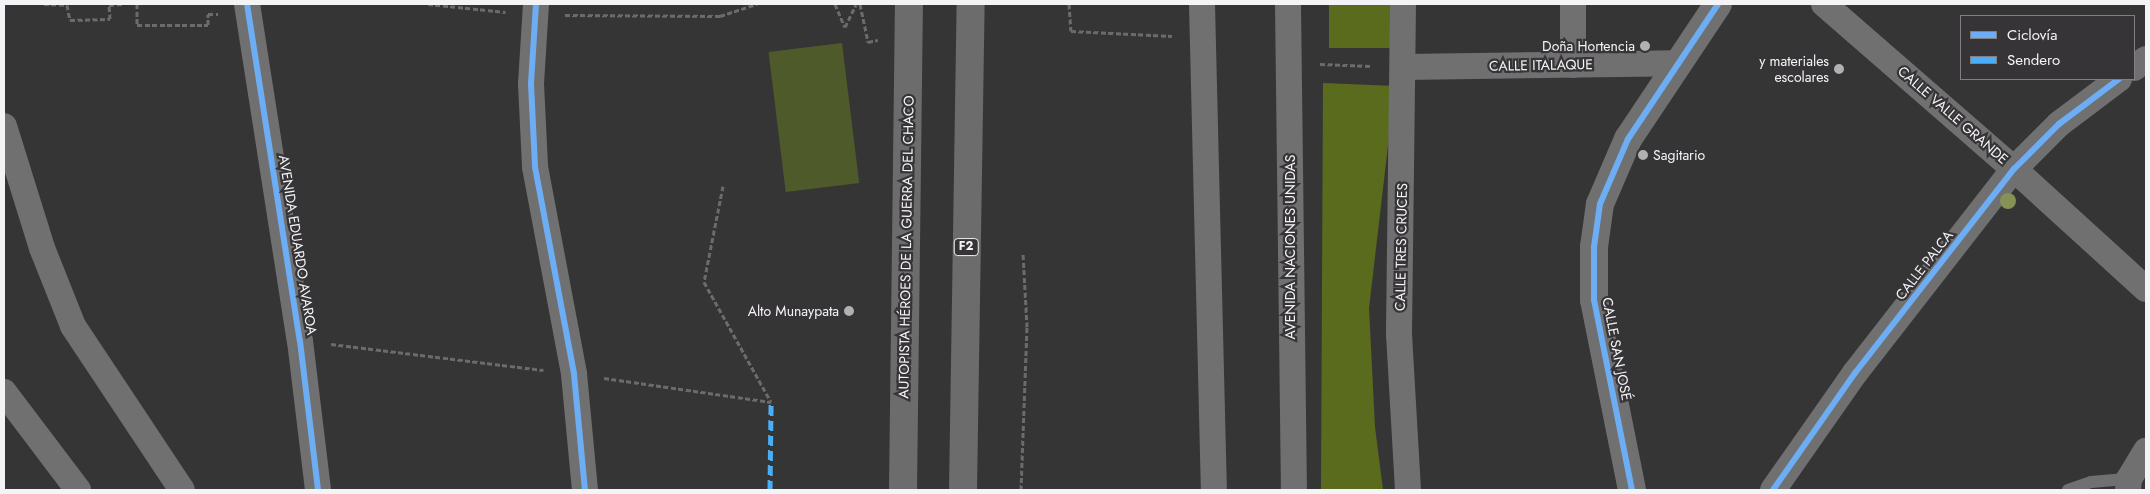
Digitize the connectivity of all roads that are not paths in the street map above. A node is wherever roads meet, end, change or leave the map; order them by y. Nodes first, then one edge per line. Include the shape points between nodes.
1 (909, 4) edge
2 (971, 4) edge
3 (1202, 4) edge
4 (1288, 4) edge
5 (1403, 4) edge
6 (1573, 4) edge
7 (1718, 4) edge
8 (1824, 4) edge
9 (236, 9) edge
10 (536, 9) edge
11 (2146, 58) edge
12 (1678, 63) junction
13 (1573, 65) junction
14 (1404, 67) junction
15 (2135, 67) edge
16 (2118, 80) edge
17 (4, 126) edge
18 (2014, 168) junction
19 (2146, 290) edge
20 (4, 392) edge
21 (2146, 451) edge
22 (2128, 485) edge
23 (78, 490) edge
24 (182, 490) edge
25 (318, 490) edge
26 (585, 490) edge
27 (903, 490) edge
28 (963, 490) edge
29 (1214, 490) edge
30 (1294, 490) edge
31 (1408, 490) edge
32 (1632, 490) edge
33 (1773, 490) edge
34 (2068, 490) edge

1 - 27 highway, AUTOPISTA HÉROES DE LA GUERRA DEL CHACO
2 - 28 highway, F2
3 - 29 street
4 - 30 street, AVENIDA NACIONES UNIDAS
5 - 14 street, CALLE TRES CRUCES
6 - 13 street
7 - 12 street, CALLE SAN JOSÉ
8 - 18 street, CALLE VALLE GRANDE
9 - 25 street, AVENIDA EDUARDO AVAROA via 300,340
10 - 26 street via 531,84 535,167 574,374
11 - 15 street
12 - 13 street, CALLE ITALAQUE
12 - 32 street, CALLE SAN JOSÉ via 1628,140 1600,204 1594,247 1594,300
13 - 14 street, CALLE ITALAQUE
14 - 31 street, CALLE TRES CRUCES via 1399,334
16 - 18 street, CALLE PALCA via 2059,124
17 - 24 street via 42,248 73,326
18 - 19 street, CALLE VALLE GRANDE
18 - 33 street, CALLE PALCA via 1855,373
20 - 23 street
21 - 22 street
22 - 34 lane via 2091,482

